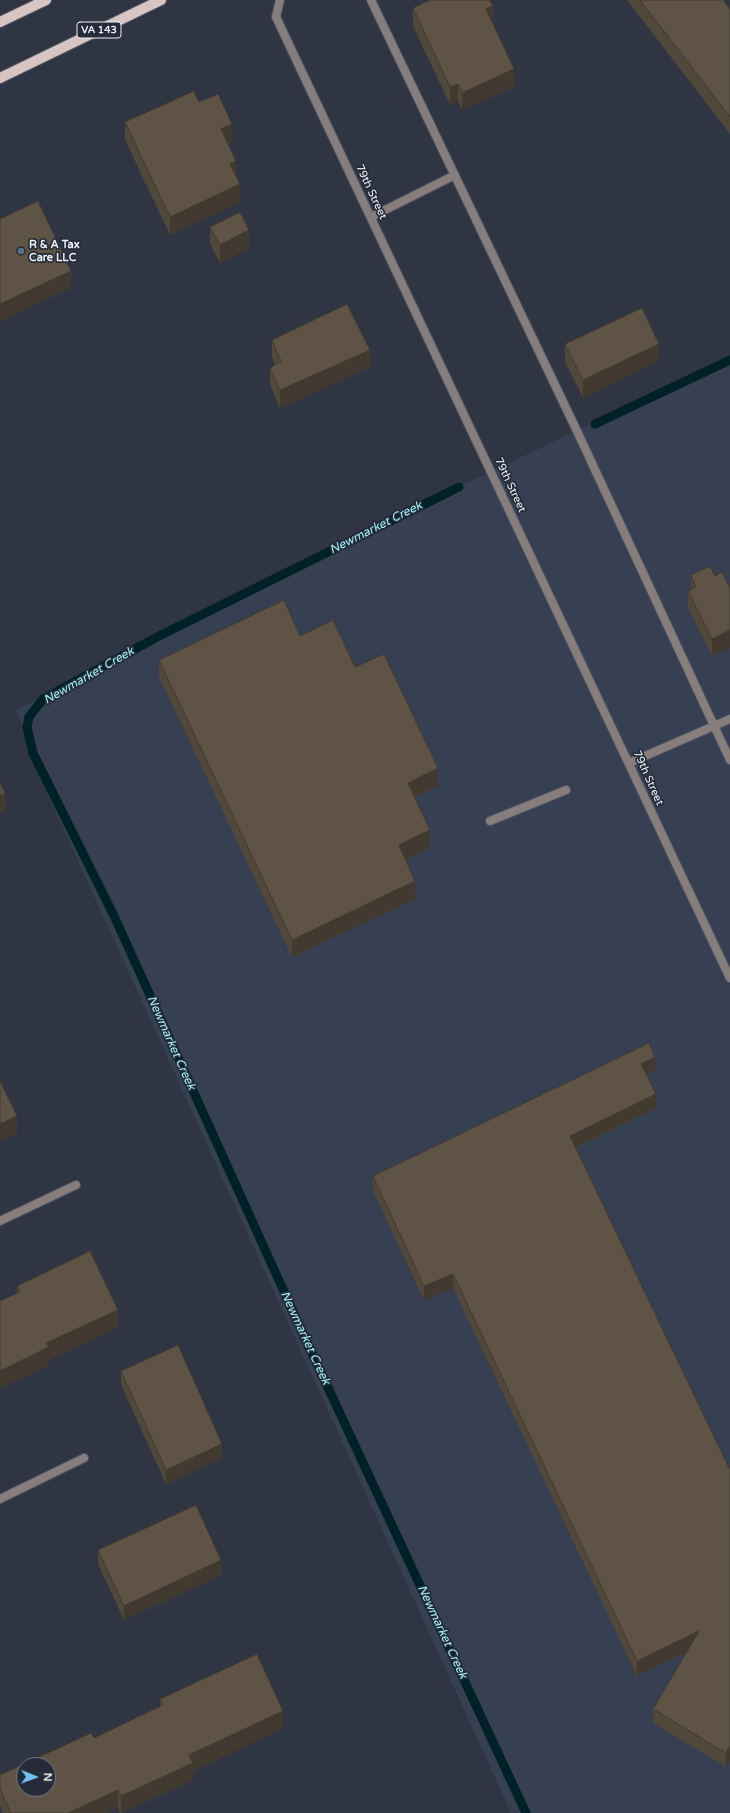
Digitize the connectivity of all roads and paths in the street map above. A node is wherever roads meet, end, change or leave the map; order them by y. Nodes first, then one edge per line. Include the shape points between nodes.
1 (46, 0) edge
2 (161, 0) edge
3 (280, 0) edge
4 (371, 0) edge
5 (0, 22) edge
6 (0, 78) edge
7 (455, 175) junction
8 (371, 217) junction
9 (730, 719) edge
10 (714, 726) junction
11 (730, 760) edge
12 (629, 763) junction
13 (566, 790) dead end
14 (490, 821) dead end
15 (730, 978) edge
16 (76, 1185) dead end
17 (0, 1221) edge
18 (84, 1458) dead end
19 (0, 1499) edge

1 - 5 main road
2 - 6 main road, VA 143
3 - 8 lane, 79th Street via 276,17
4 - 7 lane
7 - 8 lane
7 - 10 lane
8 - 12 lane, 79th Street
9 - 10 lane
10 - 11 lane
10 - 12 lane
12 - 15 lane, 79th Street
13 - 14 lane
16 - 17 lane
18 - 19 lane

